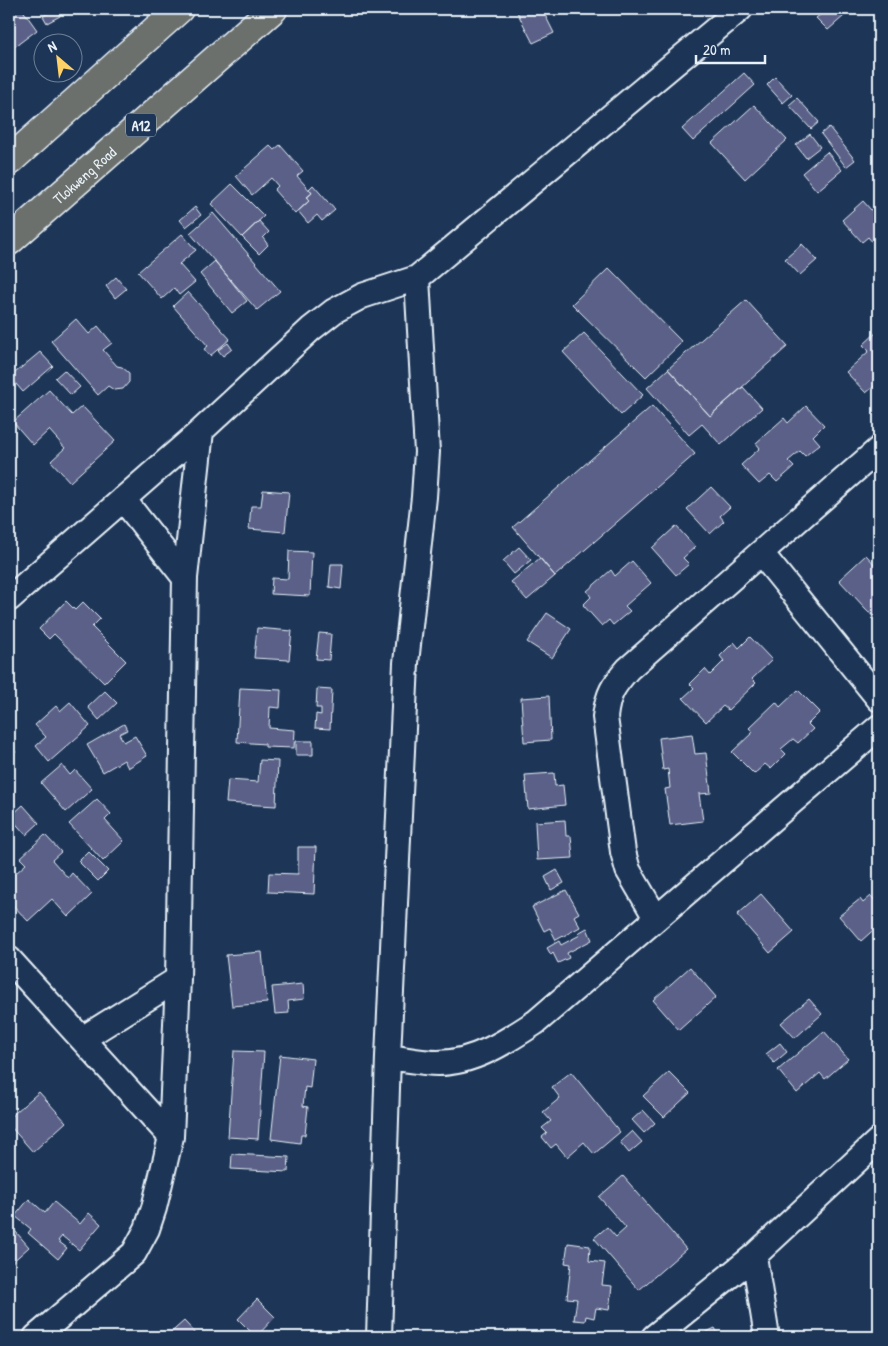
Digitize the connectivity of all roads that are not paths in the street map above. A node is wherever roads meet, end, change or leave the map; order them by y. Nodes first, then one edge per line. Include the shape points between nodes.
1 (179, 9) edge
2 (272, 9) edge
3 (740, 9) edge
4 (9, 161) edge
5 (9, 241) edge
6 (417, 278) junction
7 (202, 430) junction
8 (879, 449) edge
9 (122, 500) junction
10 (761, 553) junction
11 (185, 578) junction
12 (9, 599) edge
13 (879, 699) edge
14 (879, 726) edge
15 (656, 918) junction
16 (9, 959) edge
17 (178, 979) junction
18 (82, 1039) junction
19 (388, 1057) junction
20 (171, 1136) junction
21 (879, 1140) edge
22 (754, 1256) junction
23 (36, 1337) edge
24 (378, 1337) edge
25 (654, 1337) edge
26 (767, 1337) edge

1 - 4 main road
2 - 5 main road, Tlokweng Road / A12
3 - 6 street
6 - 7 street via 362,296 334,311
6 - 19 street via 427,452 406,663
7 - 9 street
7 - 11 street
8 - 10 street
9 - 11 street
9 - 12 street
10 - 13 street
10 - 15 street via 628,669 614,685 607,701 606,723 623,852 628,870
11 - 17 street
14 - 15 street
15 - 19 street via 536,1022 486,1052 438,1063
16 - 18 street
17 - 18 street
17 - 20 street
18 - 20 street
19 - 24 street
20 - 23 street via 154,1208 147,1230 134,1253
21 - 22 street
22 - 25 street
22 - 26 street

